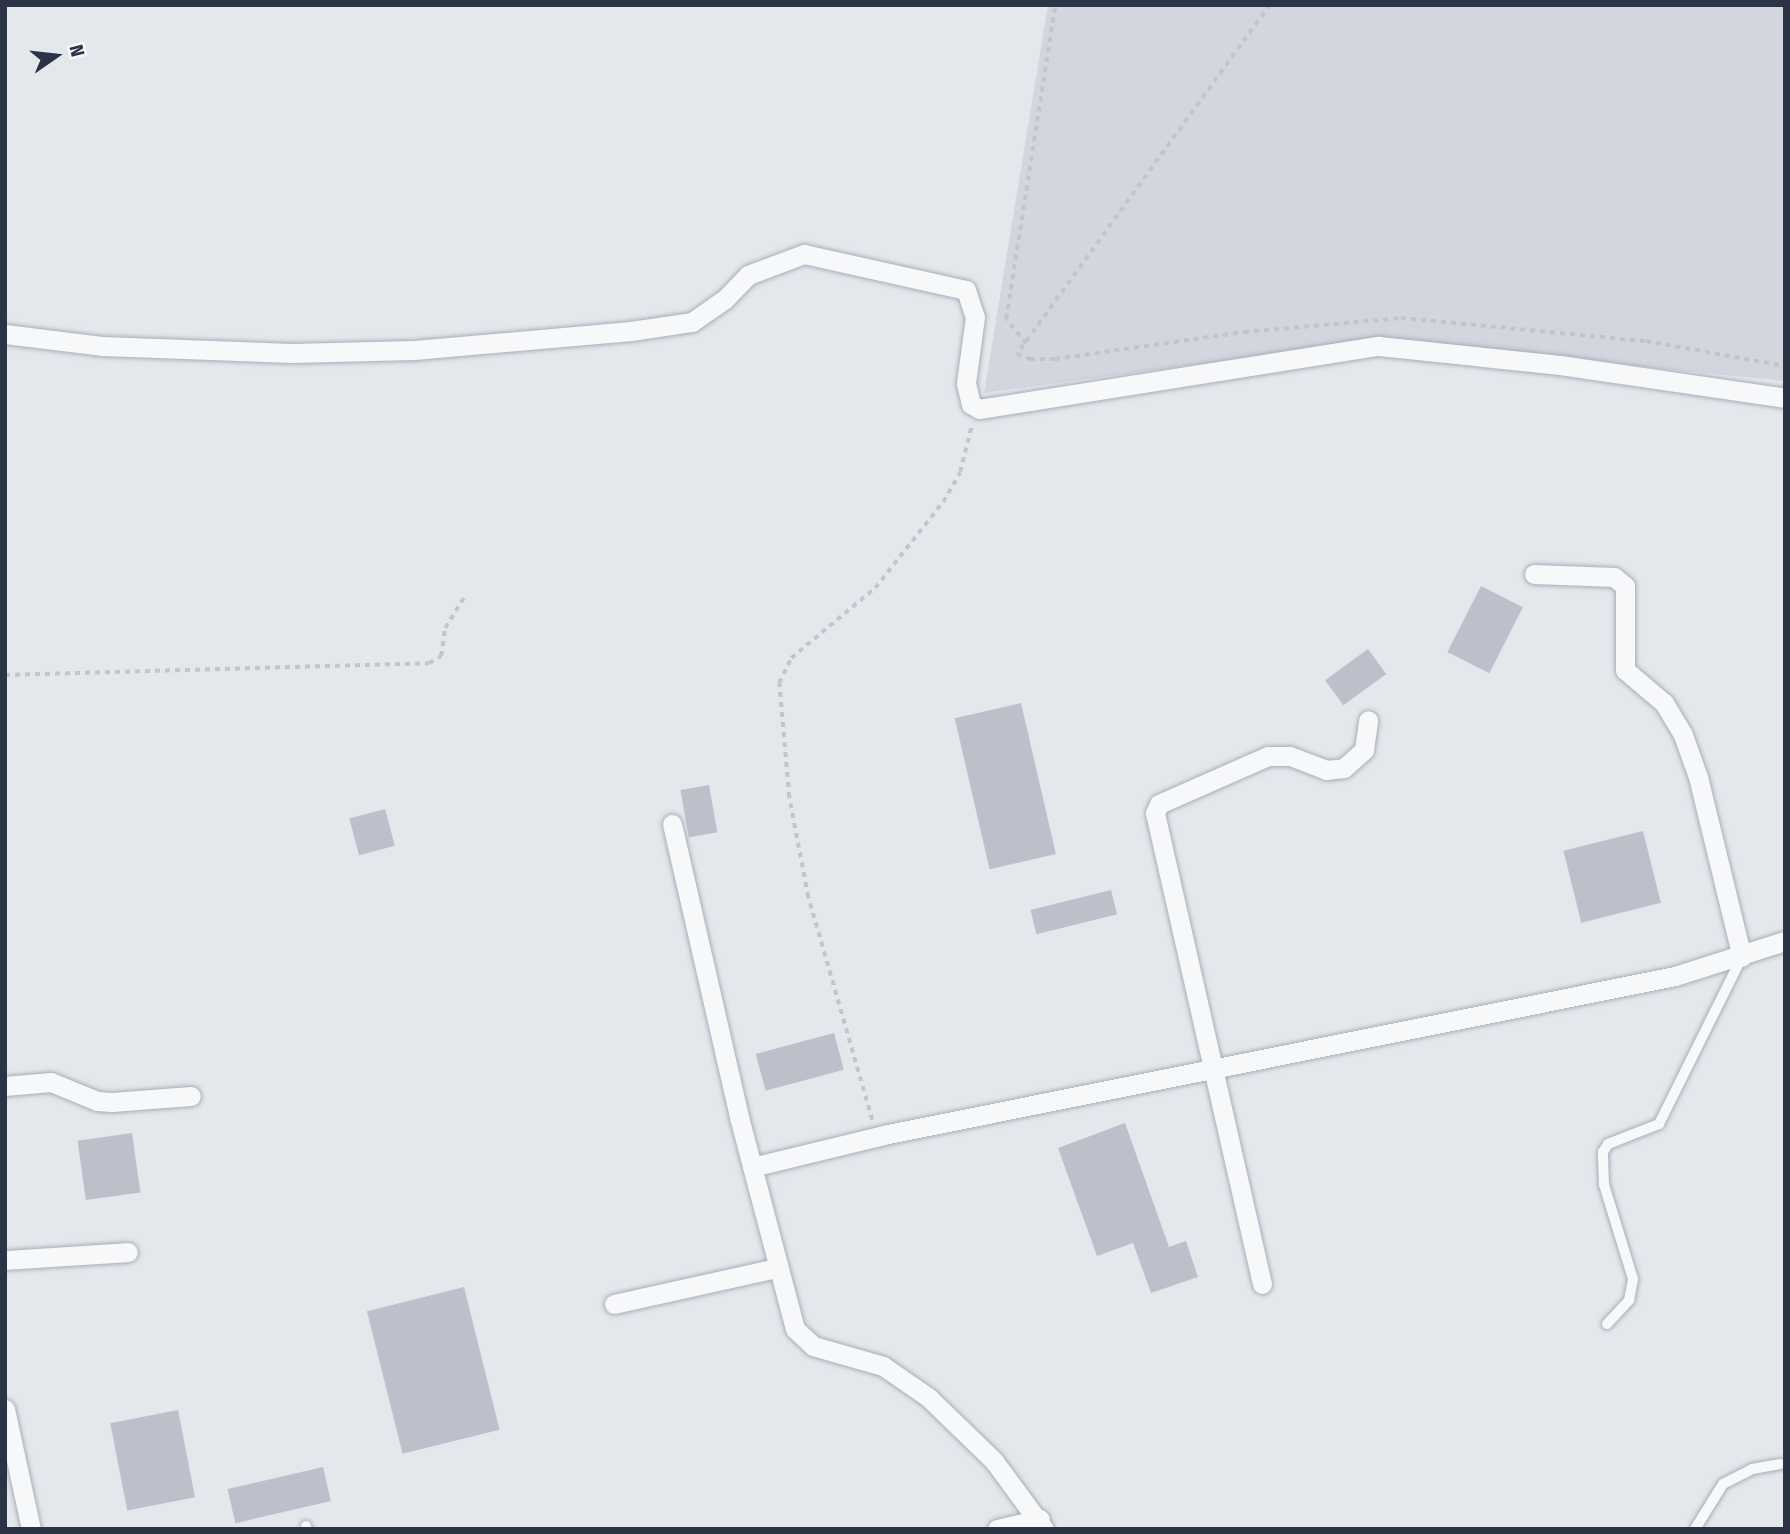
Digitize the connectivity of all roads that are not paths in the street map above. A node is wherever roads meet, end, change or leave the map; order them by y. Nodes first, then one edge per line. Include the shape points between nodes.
1 (5, 334) edge
2 (1785, 398) edge
3 (1534, 574) dead end
4 (1368, 720) dead end
5 (672, 824) dead end
6 (1785, 941) edge
7 (1742, 957) junction
8 (1214, 1070) junction
9 (5, 1086) edge
10 (191, 1096) dead end
11 (752, 1167) junction
12 (128, 1252) dead end
13 (5, 1260) edge
14 (776, 1268) junction
15 (1262, 1284) dead end
16 (614, 1304) dead end
17 (1607, 1324) dead end
18 (5, 1409) edge
19 (9, 1458) edge
20 (1781, 1464) dead end
21 (1042, 1524) edge
22 (31, 1529) edge
23 (997, 1529) edge
24 (1695, 1529) edge

1 - 2 street via 103,346 292,353 414,350 631,331 692,322 724,300 748,275 767,264 804,254 966,290 975,317 966,383 975,409 1379,346 1560,365
3 - 7 street via 1614,577 1625,586 1625,670 1664,704 1683,735 1698,777
4 - 8 street via 1364,750 1344,768 1326,770 1290,756 1268,756 1232,769 1157,809
5 - 11 street
6 - 7 street
7 - 8 street via 1675,976
7 - 17 lane via 1659,1124 1608,1144 1603,1152 1604,1185 1633,1279 1629,1300
8 - 11 street via 877,1136
8 - 15 street
9 - 10 street via 51,1082 97,1101 112,1102
11 - 14 street
12 - 13 street
14 - 16 street
14 - 21 street via 790,1318 802,1338 901,1376 948,1414 994,1461
18 - 19 street
19 - 22 street
20 - 24 lane via 1752,1469 1723,1484
21 - 23 street

